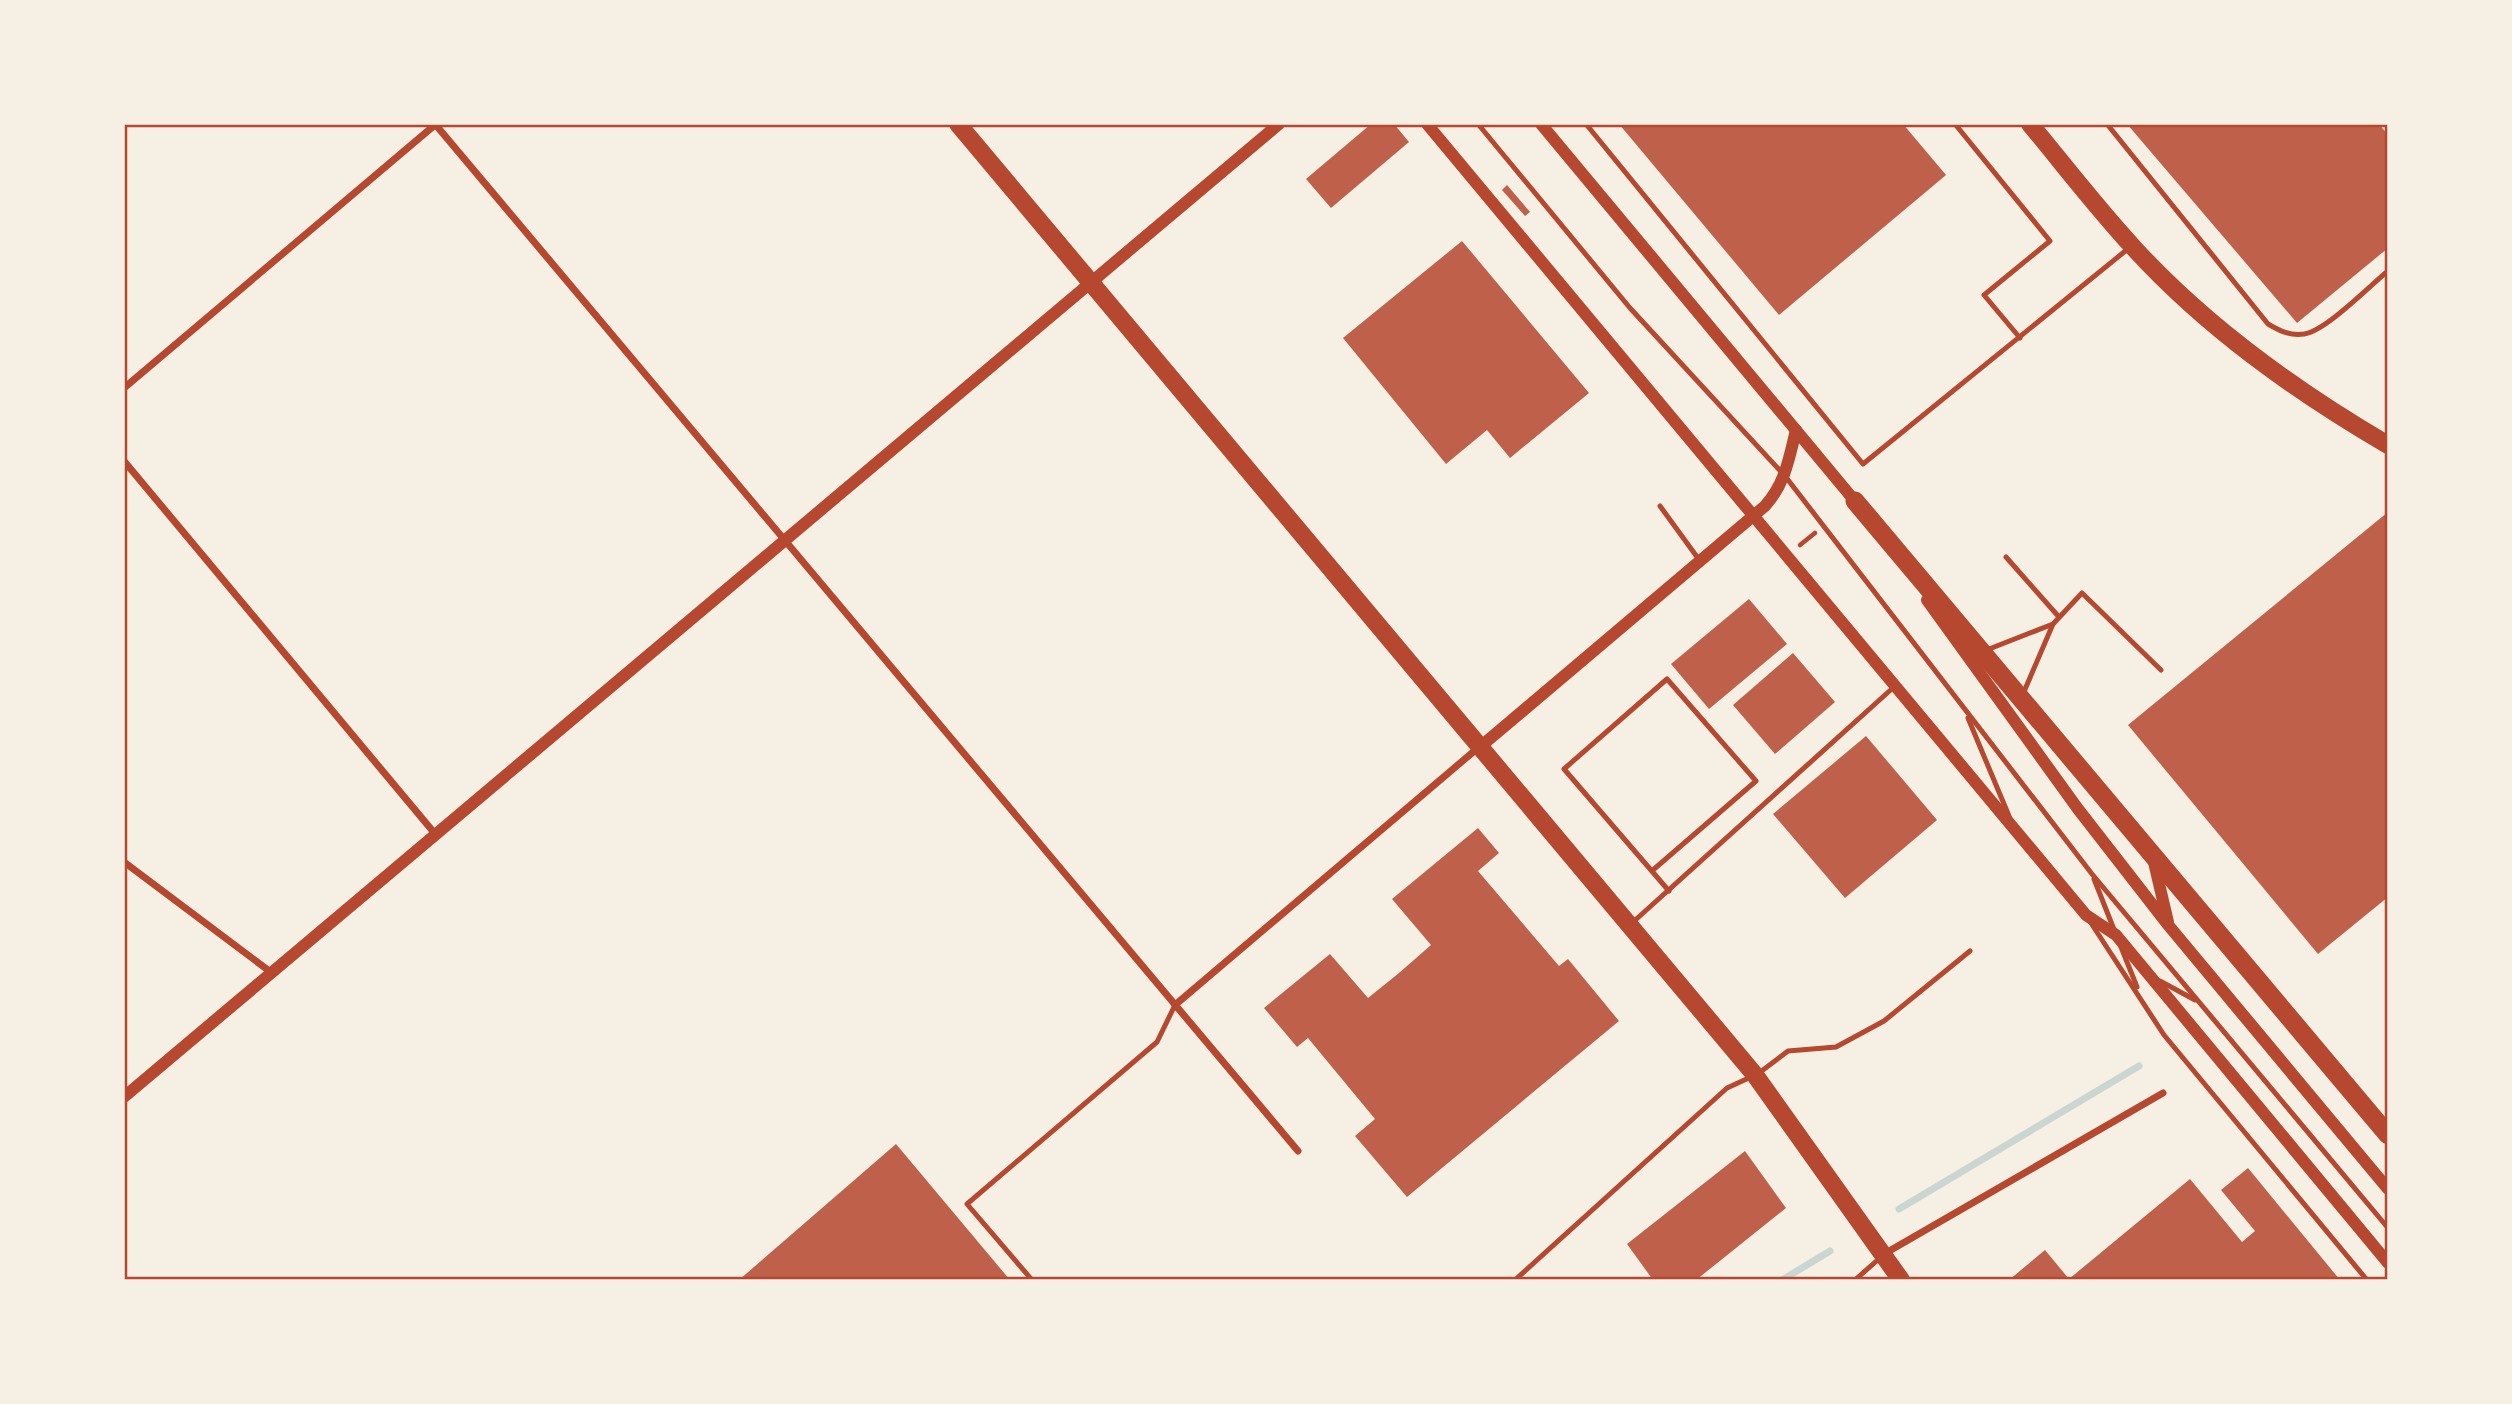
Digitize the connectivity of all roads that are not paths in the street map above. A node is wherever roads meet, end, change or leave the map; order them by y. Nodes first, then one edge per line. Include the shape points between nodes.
1 (958, 124) edge
2 (1279, 124) edge
3 (1427, 124) edge
4 (1478, 124) edge
5 (1541, 124) edge
6 (1586, 124) edge
7 (1955, 124) edge
8 (2030, 124) edge
9 (2107, 124) edge
10 (435, 125) edge
11 (2132, 246) junction
12 (2388, 271) edge
13 (1091, 283) junction
14 (2020, 338) junction
15 (124, 388) edge
16 (1796, 430) junction
17 (2388, 445) edge
18 (124, 461) edge
19 (1785, 476) junction
20 (1855, 501) junction
21 (1660, 506) dead end
22 (1753, 515) junction
23 (785, 541) junction
24 (2006, 557) dead end
25 (1700, 561) junction
26 (2059, 617) junction
27 (2053, 624) junction
28 (1983, 652) junction
29 (2161, 670) dead end
30 (1895, 686) junction
31 (2021, 697) junction
32 (1966, 712) junction
33 (1480, 747) junction
34 (2014, 828) junction
35 (436, 835) junction
36 (2151, 852) junction
37 (124, 862) edge
38 (1653, 870) junction
39 (2092, 874) junction
40 (1670, 891) junction
41 (2086, 915) junction
42 (1629, 925) junction
43 (2169, 926) junction
44 (2116, 935) junction
45 (1969, 951) dead end
46 (272, 973) junction
47 (2148, 975) junction
48 (2141, 1000) junction
49 (2197, 1002) junction
50 (1175, 1004) junction
51 (1755, 1075) junction
52 (2163, 1093) dead end
53 (124, 1097) edge
54 (2388, 1135) edge
55 (1298, 1152) dead end
56 (2388, 1189) edge
57 (2388, 1228) edge
58 (1883, 1255) junction
59 (2388, 1263) edge
60 (1032, 1280) edge
61 (1515, 1280) edge
62 (1856, 1280) edge
63 (1900, 1280) edge
64 (2367, 1280) edge

1 - 13 main road
2 - 13 street
3 - 22 street
4 - 19 lane via 1630,307
5 - 16 street
6 - 14 lane via 1863,464
7 - 14 lane via 2050,242 1984,295
8 - 11 main road
9 - 12 lane via 2268,324 2285,334 2306,334
10 - 15 street
10 - 23 street
11 - 14 lane
11 - 17 main road via 2262,363
13 - 23 street
13 - 33 main road
16 - 19 street
16 - 20 street
18 - 35 street
19 - 22 street via 1777,492
19 - 32 lane
20 - 28 highway
20 - 43 street
21 - 25 lane
22 - 25 street
22 - 30 street
23 - 35 street
23 - 50 street
24 - 26 lane
25 - 33 street
26 - 27 lane
26 - 29 lane via 2082,593
27 - 28 lane
27 - 31 lane
28 - 31 highway
30 - 34 street
30 - 40 lane
31 - 36 highway
32 - 34 lane
32 - 39 lane
33 - 42 main road
33 - 50 street
34 - 41 street
35 - 46 street
36 - 43 street
36 - 54 highway
37 - 46 street
38 - 38 lane via 1564,769 1667,680 1756,780
38 - 40 lane
39 - 44 lane
39 - 49 lane
40 - 42 lane
41 - 44 street
41 - 48 lane
42 - 51 main road
43 - 56 street
44 - 47 street
44 - 48 lane
45 - 51 lane via 1884,1021 1836,1047 1788,1051
46 - 53 street
47 - 49 lane
47 - 59 street
48 - 64 lane via 2164,1035
49 - 57 lane
50 - 55 street
50 - 60 lane via 1157,1042 967,1204
51 - 58 main road
51 - 61 lane via 1727,1088
52 - 58 street
58 - 62 lane
58 - 63 main road

